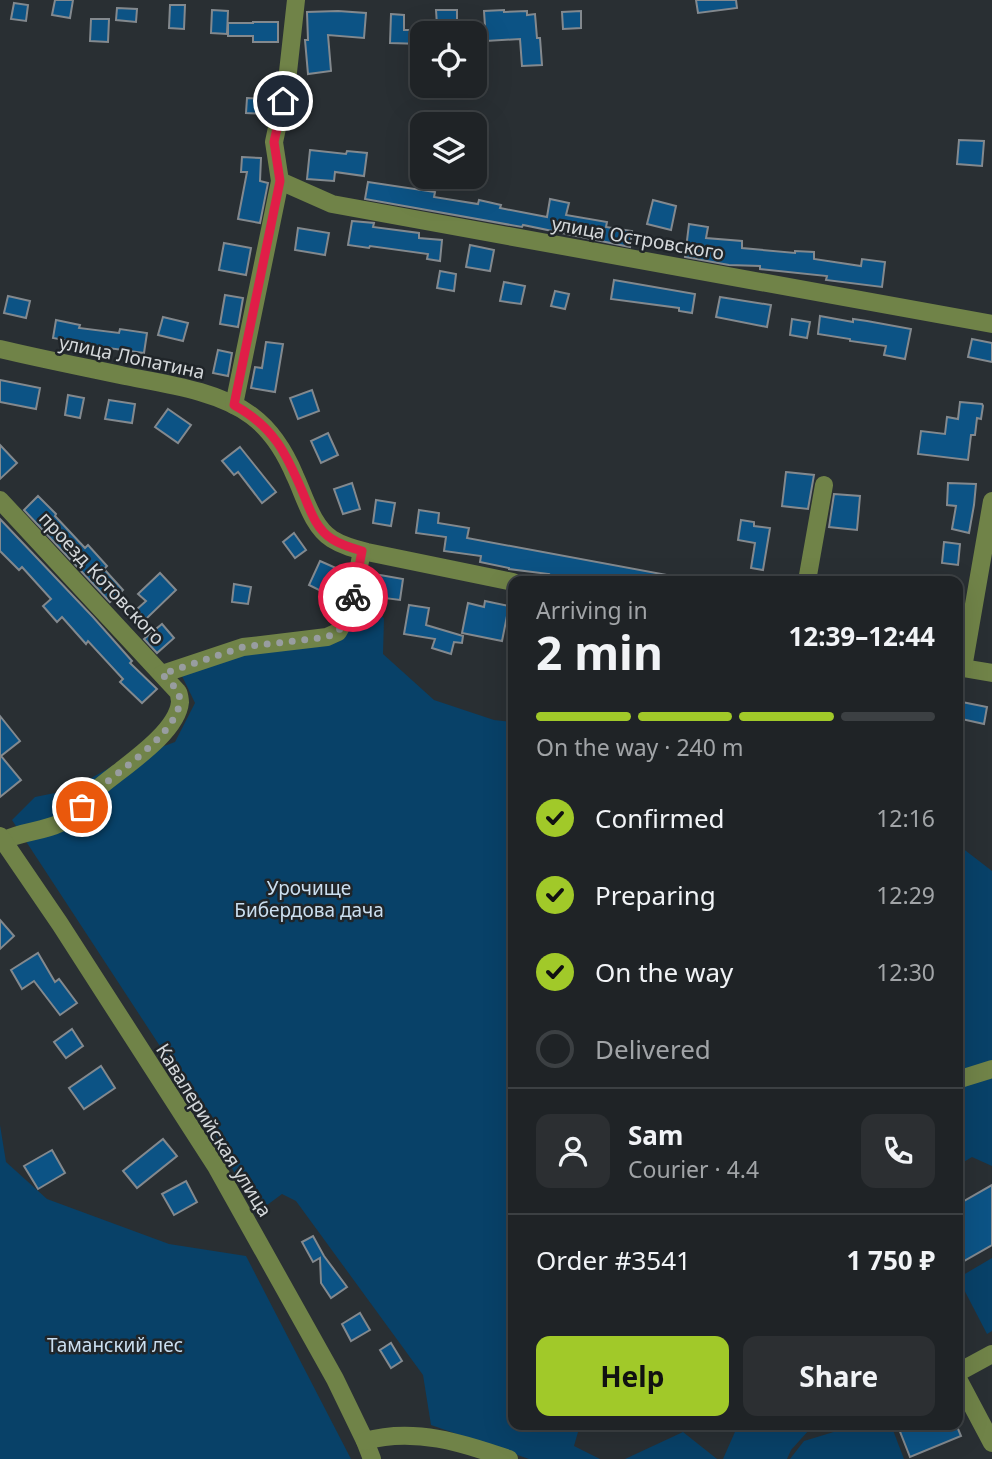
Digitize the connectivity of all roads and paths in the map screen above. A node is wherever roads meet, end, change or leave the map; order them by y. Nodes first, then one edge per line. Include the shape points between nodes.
1 (296, 0) edge
2 (280, 181) junction
3 (992, 324) edge
4 (0, 349) edge
5 (234, 405) junction
6 (824, 485) dead end
7 (0, 500) edge
8 (992, 501) edge
9 (362, 551) junction
10 (808, 576) edge
11 (508, 581) edge
12 (963, 651) edge
13 (963, 668) edge
14 (992, 673) edge
15 (162, 674) junction
16 (2, 838) edge
17 (992, 1069) edge
18 (963, 1078) edge
19 (992, 1354) edge
20 (963, 1371) edge
21 (963, 1387) edge
22 (365, 1441) junction
23 (992, 1443) edge
24 (372, 1459) edge
25 (509, 1459) edge

1 - 2 street via 287,81 274,142
2 - 3 street, улица Островского via 332,204
2 - 5 street
4 - 5 street, улица Лопатина via 191,390
5 - 9 street, улица Лопатина via 272,434 321,529 331,539
6 - 10 street
7 - 15 street, проезд Котовского
8 - 12 street
9 - 11 street, улица Лопатина
9 - 15 street via 350,611 338,632 243,647
13 - 14 street
15 - 16 street, проезд Котовского via 178,692 180,704 172,722 152,745 70,818 39,831
16 - 22 street, Кавалерийская улица via 217,1168
17 - 18 street
19 - 20 street
21 - 23 street
22 - 24 street, Кавалерийская улица
22 - 25 street via 391,1435 425,1436

